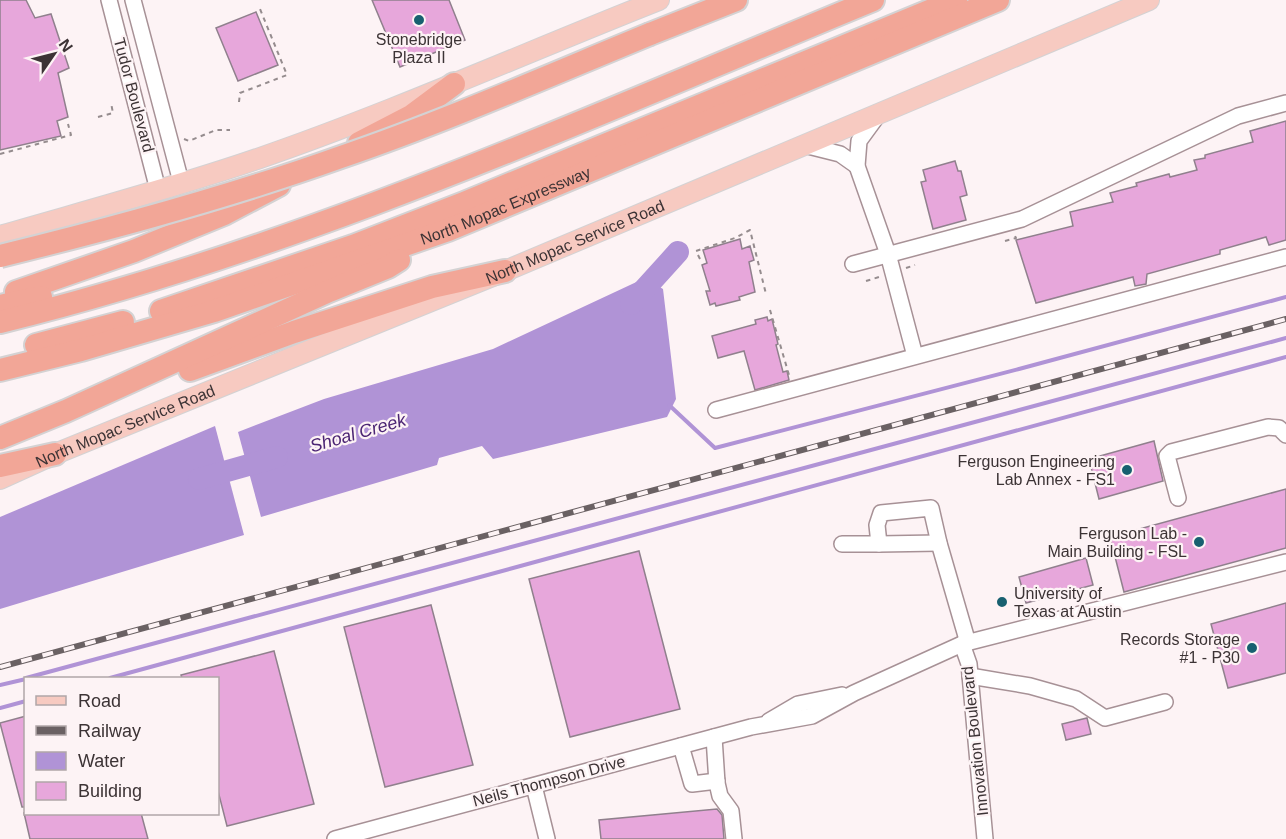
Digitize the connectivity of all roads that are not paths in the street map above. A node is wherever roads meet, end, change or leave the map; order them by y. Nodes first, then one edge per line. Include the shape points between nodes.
1 (109, 0) edge
2 (133, 0) edge
3 (659, 0) edge
4 (736, 0) edge
5 (840, 0) edge
6 (873, 0) edge
7 (956, 0) edge
8 (998, 0) edge
9 (1149, 0) edge
10 (720, 4) edge
11 (454, 84) junction
12 (1286, 103) edge
13 (878, 115) junction
14 (804, 145) junction
15 (857, 166) junction
16 (181, 182) junction
17 (158, 190) junction
18 (448, 230) junction
19 (0, 236) edge
20 (888, 254) junction
21 (0, 256) edge
22 (1286, 257) edge
23 (853, 264) dead end
24 (505, 271) junction
25 (0, 298) edge
26 (0, 306) edge
27 (0, 322) edge
28 (0, 354) edge
29 (915, 356) junction
30 (0, 370) edge
31 (716, 410) dead end
32 (66, 411) junction
33 (1286, 435) edge
34 (0, 438) edge
35 (55, 454) junction
36 (0, 466) edge
37 (0, 479) edge
38 (1179, 498) dead end
39 (939, 543) junction
40 (842, 544) dead end
41 (879, 544) junction
42 (1286, 562) edge
43 (965, 643) junction
44 (970, 676) junction
45 (1165, 702) dead end
46 (714, 737) junction
47 (681, 746) junction
48 (717, 781) junction
49 (534, 786) junction
50 (365, 835) edge
51 (335, 839) edge
52 (547, 839) edge
53 (734, 839) edge
54 (985, 839) edge

1 - 17 street, Tudor Boulevard
2 - 16 street, Tudor Boulevard
3 - 11 main road
4 - 10 highway
5 - 26 highway via 314,213 124,276
6 - 27 highway via 347,215 206,264
7 - 28 highway via 353,246 150,314
8 - 18 highway, North Mopac Expressway
9 - 13 main road, North Mopac Service Road
10 - 21 highway, bridge via 341,157 170,212
11 - 16 main road via 266,156
11 - 25 highway via 411,116 224,214 134,251
12 - 20 street via 1238,116 1022,219
13 - 14 main road, North Mopac Service Road
13 - 15 street via 859,141
14 - 15 street via 840,153
14 - 24 main road, North Mopac Service Road
15 - 20 street
16 - 17 main road
17 - 19 main road
18 - 30 highway, North Mopac Expressway via 214,311
18 - 32 highway via 388,267
20 - 23 street
20 - 29 street
22 - 29 street
24 - 32 highway via 432,286 108,401
24 - 35 main road, North Mopac Service Road
29 - 31 street
32 - 34 highway
33 - 38 street via 1279,428 1268,427 1171,452 1167,456
35 - 36 highway
35 - 37 main road, North Mopac Service Road
39 - 41 street
39 - 41 street, Innovation Boulevard via 931,508 881,513 877,525
39 - 43 street, Innovation Boulevard
40 - 41 street
42 - 43 street, Neils Thompson Drive
43 - 44 street, Innovation Boulevard
43 - 46 street, Neils Thompson Drive via 854,693 798,704 764,724
44 - 45 street via 1076,699 1105,718
44 - 54 street, Innovation Boulevard
46 - 47 street, Neils Thompson Drive
46 - 48 street
47 - 48 street via 692,784
47 - 49 street, Neils Thompson Drive
48 - 53 street via 720,796 731,811
49 - 50 street, Neils Thompson Drive
49 - 52 street
50 - 51 street, Neils Thompson Drive

